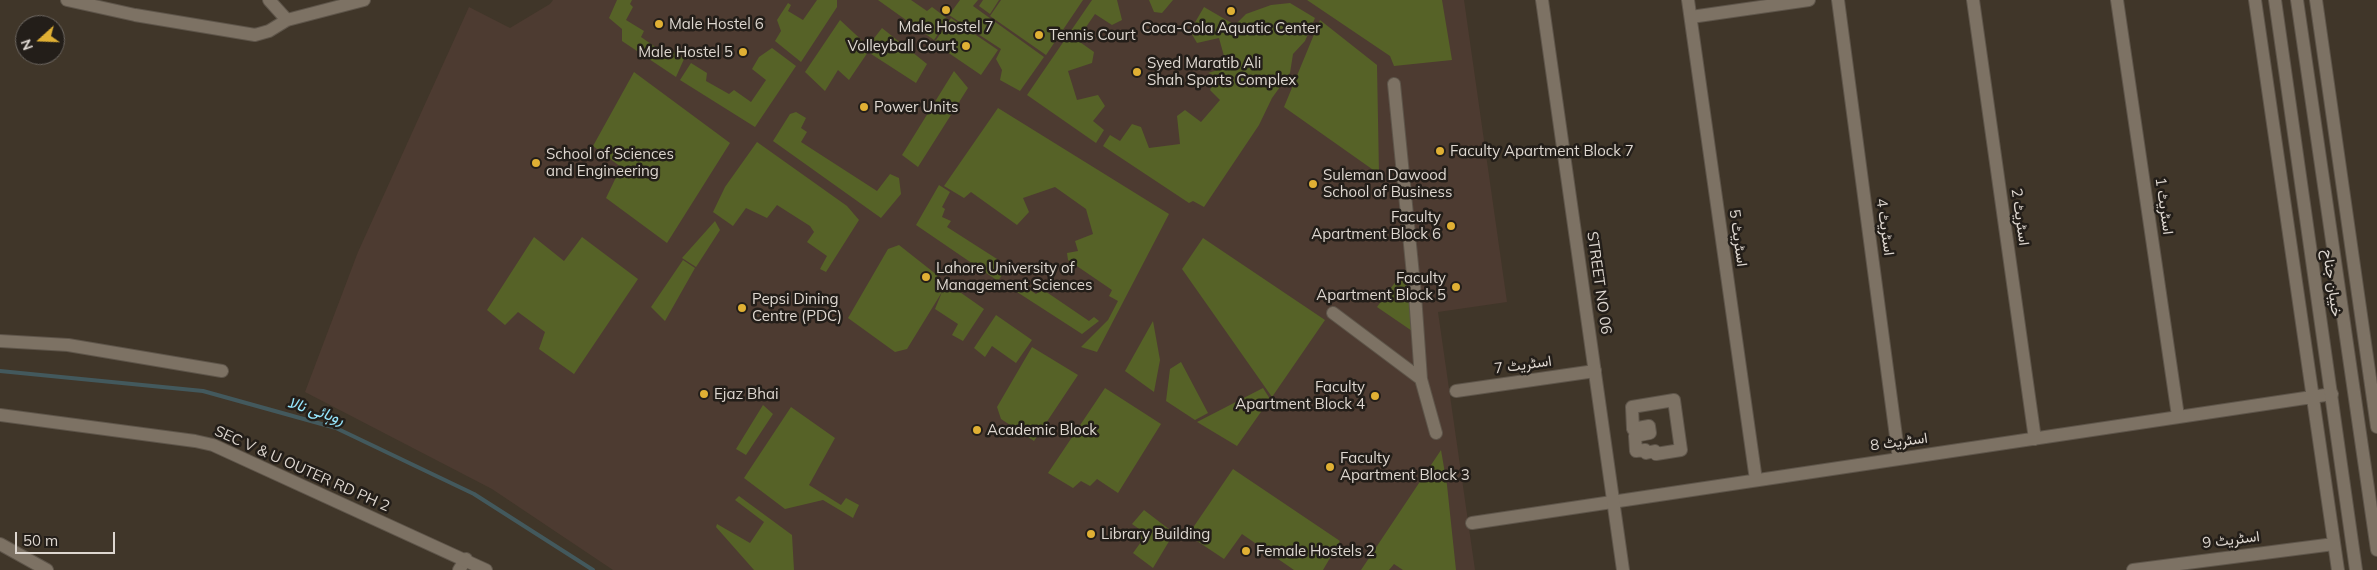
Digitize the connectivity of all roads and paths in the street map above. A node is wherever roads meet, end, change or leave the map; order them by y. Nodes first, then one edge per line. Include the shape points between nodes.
1 (67, 0) edge
2 (269, 0) edge
3 (364, 0) edge
4 (1542, 0) edge
5 (1688, 0) edge
6 (1809, 0) edge
7 (1838, 0) edge
8 (1973, 0) edge
9 (2117, 0) edge
10 (2255, 0) edge
11 (2275, 0) edge
12 (2297, 0) edge
13 (2316, 0) edge
14 (1690, 17) junction
15 (287, 20) junction
16 (1394, 84) dead end
17 (1333, 313) dead end
18 (0, 341) edge
19 (222, 371) dead end
20 (1595, 371) junction
21 (1421, 379) junction
22 (1456, 391) dead end
23 (2332, 394) junction
24 (2312, 396) junction
25 (0, 415) edge
26 (2178, 416) junction
27 (2377, 427) edge
28 (1436, 433) dead end
29 (2035, 439) junction
30 (1636, 451) joint
31 (1899, 459) junction
32 (1756, 480) junction
33 (1613, 501) junction
34 (1472, 523) dead end
35 (0, 544) edge
36 (2334, 544) junction
37 (2377, 550) edge
38 (462, 564) edge
39 (2192, 566) edge
40 (47, 570) edge
41 (486, 570) edge
42 (1623, 570) edge
43 (2134, 570) edge
44 (2338, 570) edge
45 (2356, 570) edge

1 - 15 street via 256,36
2 - 15 street
3 - 15 street
4 - 20 street, STREET NO 06
5 - 14 street, اسٹریٹ 5
6 - 14 street
7 - 31 street, اسٹریٹ 4
8 - 29 street, اسٹریٹ 2
9 - 26 street, اسٹریٹ 1
10 - 24 street
11 - 23 street, خیبان جناح
12 - 37 street, خیبان جناح
13 - 27 street
14 - 32 street, اسٹریٹ 5
16 - 21 street
17 - 21 street
18 - 19 street via 68,345
20 - 22 street, اسٹریٹ 7
20 - 33 street, STREET NO 06
21 - 28 street
23 - 24 street, اسٹریٹ 8
23 - 45 street, خیبان جناح
24 - 26 street, اسٹریٹ 8
24 - 36 street
25 - 38 street, SEC V & U OUTER RD PH 2 via 213,445 393,528
26 - 29 street, اسٹریٹ 8
29 - 31 street, اسٹریٹ 8
30 - 30 street via 1635,436 1650,433 1649,426 1632,429 1632,407 1674,400 1680,450 1656,454 1655,451
31 - 32 street, اسٹریٹ 8
32 - 33 street, اسٹریٹ 8
33 - 34 street, اسٹریٹ 8
33 - 42 street, STREET NO 06
35 - 40 street
36 - 39 street, اسٹریٹ 9
36 - 44 street
38 - 41 street, SEC V & U OUTER RD PH 2
39 - 43 street, اسٹریٹ 9

